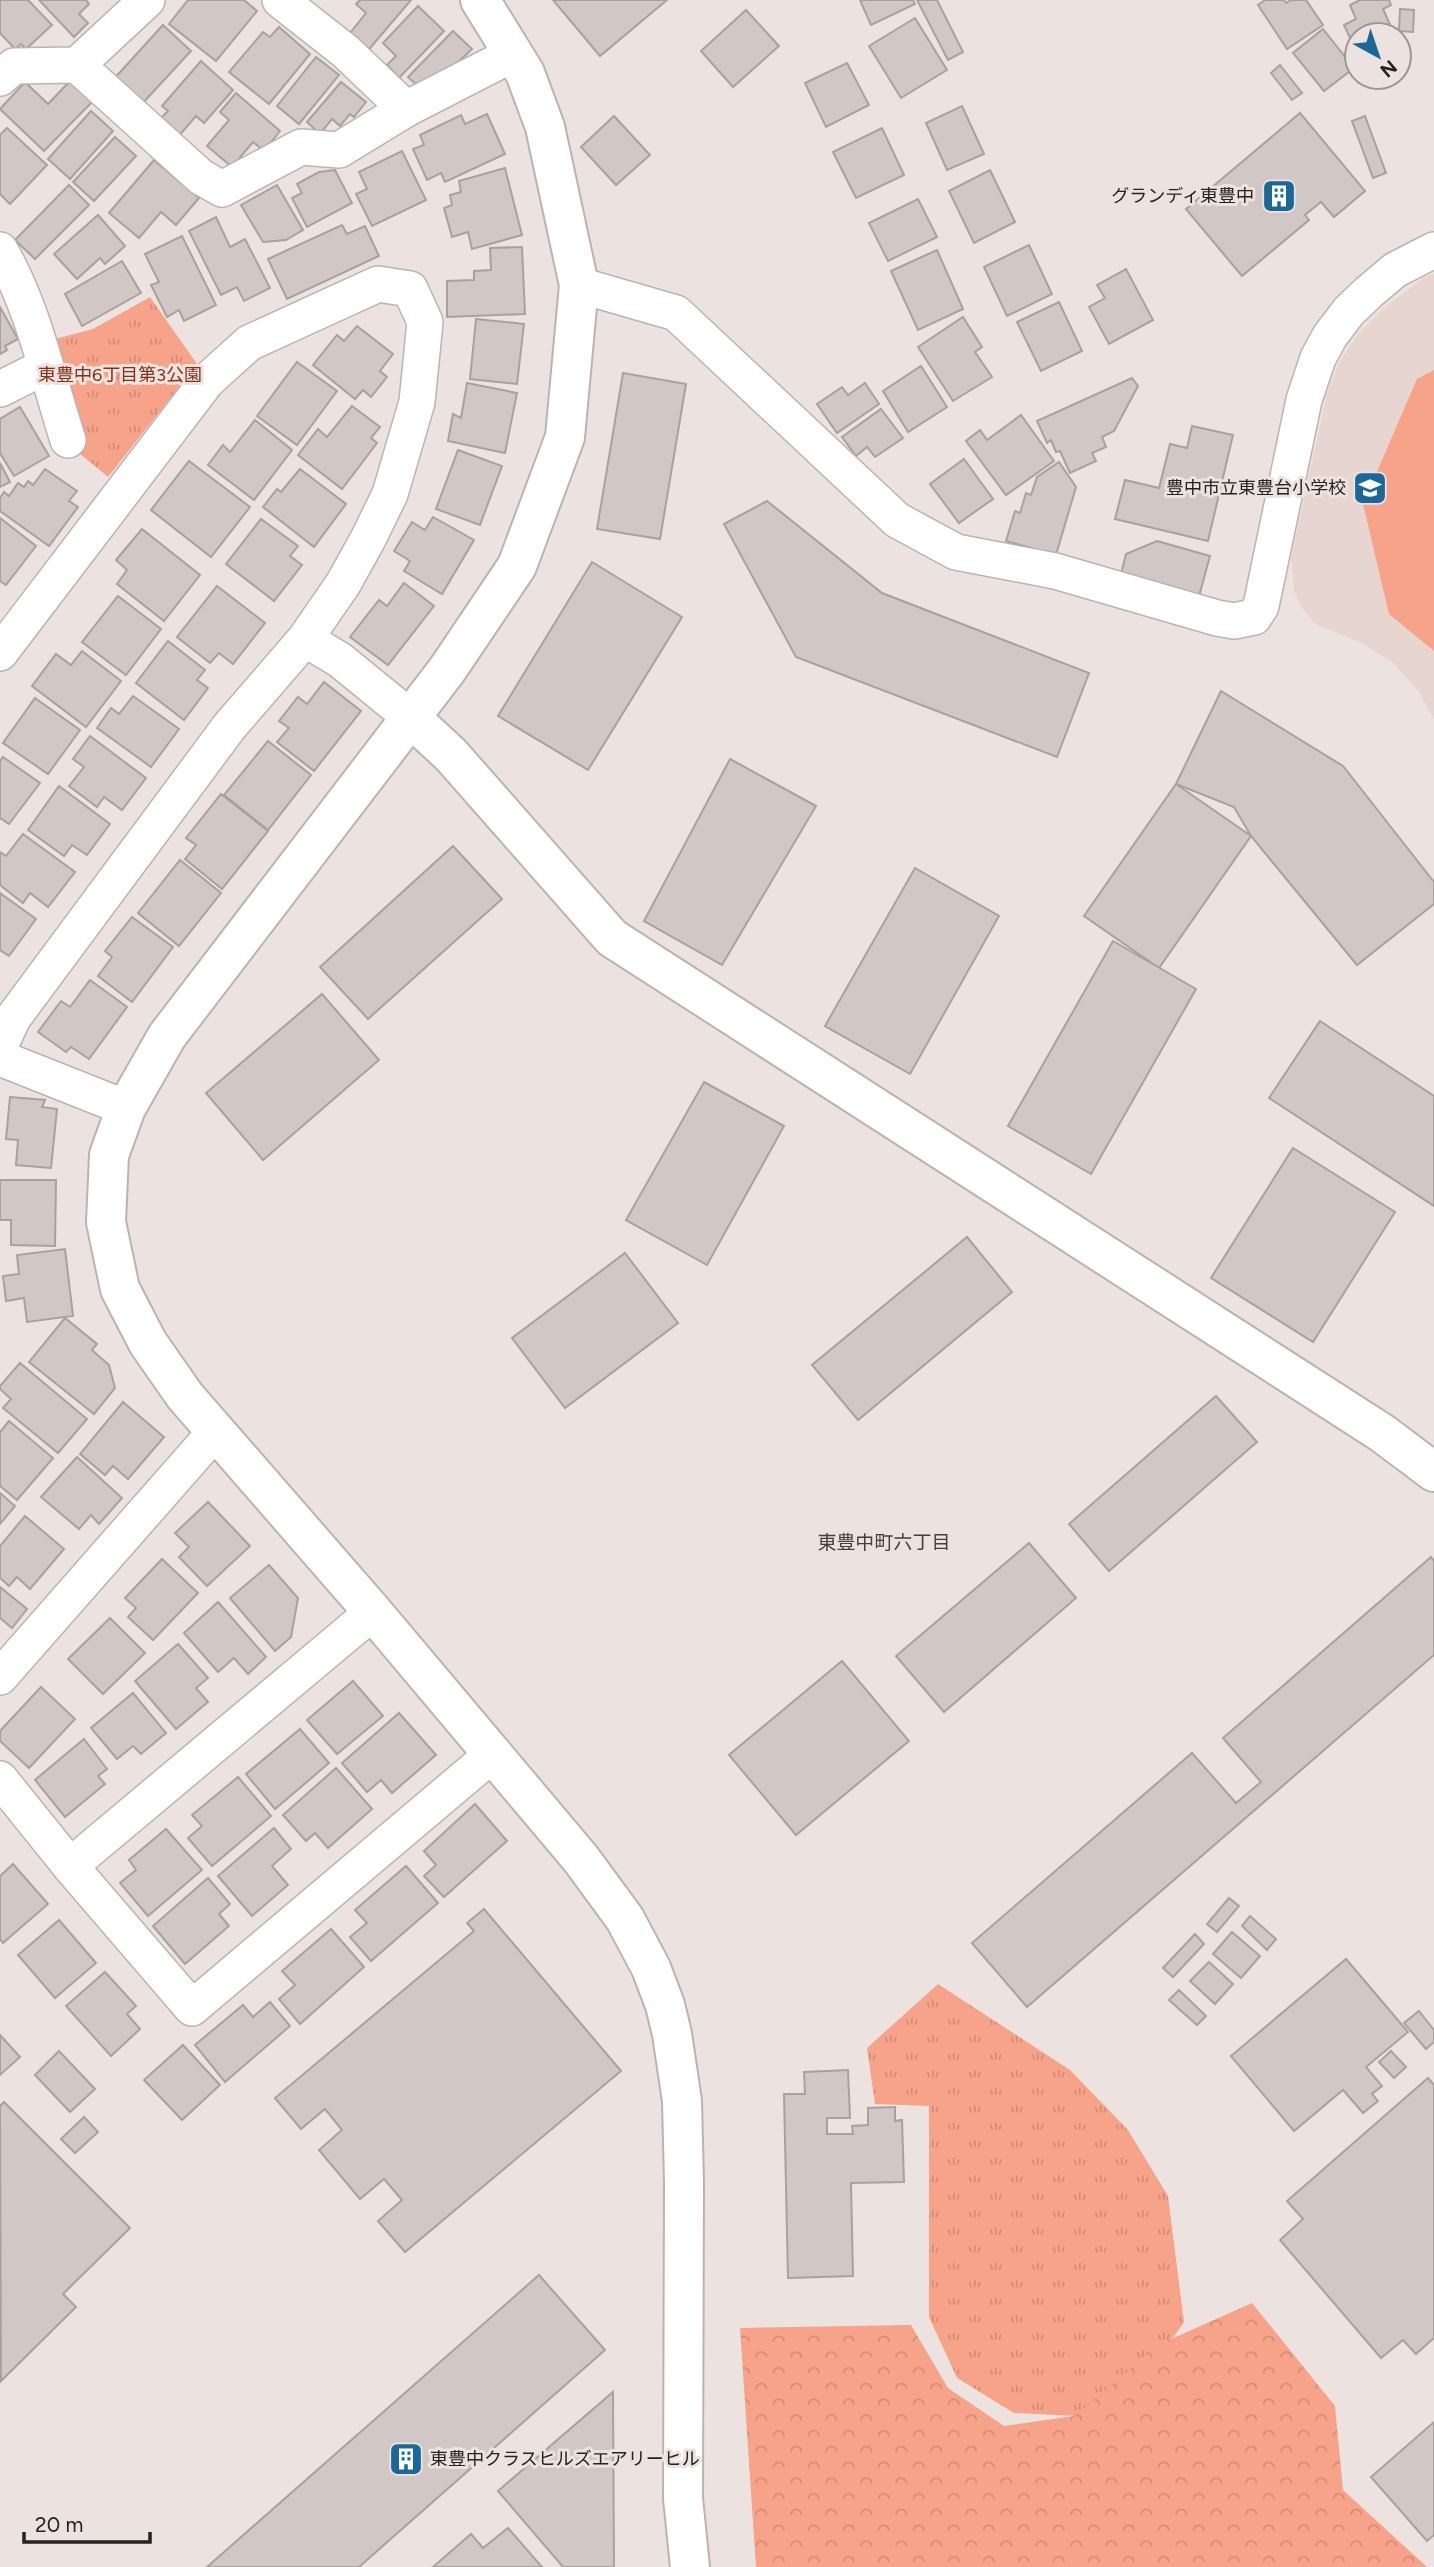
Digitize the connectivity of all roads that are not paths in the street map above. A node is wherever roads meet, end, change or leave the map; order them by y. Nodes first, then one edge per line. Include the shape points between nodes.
1 (147, 0) edge
2 (280, 0) edge
3 (480, 0) edge
4 (513, 54) junction
5 (77, 65) junction
6 (0, 78) edge
7 (406, 109) junction
8 (0, 250) edge
9 (1434, 250) edge
10 (579, 285) junction
11 (44, 367) junction
12 (0, 389) edge
13 (68, 440) dead end
14 (305, 639) junction
15 (0, 653) edge
16 (411, 718) junction
17 (0, 1045) edge
18 (0, 1058) edge
19 (126, 1108) junction
20 (216, 1431) junction
21 (1434, 1472) edge
22 (373, 1612) junction
23 (0, 1676) edge
24 (494, 1754) junction
25 (0, 1779) edge
26 (70, 1866) junction
27 (690, 2567) edge

1 - 5 street
2 - 7 street via 345,51
3 - 4 street
4 - 7 street
4 - 10 street via 526,72 545,127
5 - 6 street via 14,66
5 - 7 street via 201,177 222,189 301,147 339,150
8 - 11 street via 18,281
9 - 10 street via 1395,270 1369,292 1330,336 1318,358 1304,400 1261,606 1254,617 1234,621 1055,571 956,552 897,520 676,313
10 - 16 street via 565,437 517,566
11 - 12 street
11 - 13 street
14 - 15 street via 368,539 406,447 417,402 425,322 411,289 378,284 249,343 207,381
14 - 16 street via 340,660
14 - 17 street via 229,727 13,1018
16 - 19 street via 167,1036
16 - 21 street via 451,755 612,939 1382,1433
18 - 19 street
19 - 20 street via 109,1155 106,1222 120,1289 148,1343
20 - 22 street
20 - 23 street
22 - 24 street
22 - 26 street
24 - 26 street via 192,2008
24 - 27 street via 625,1919 657,1983 673,2034 683,2126 683,2498
25 - 26 street

